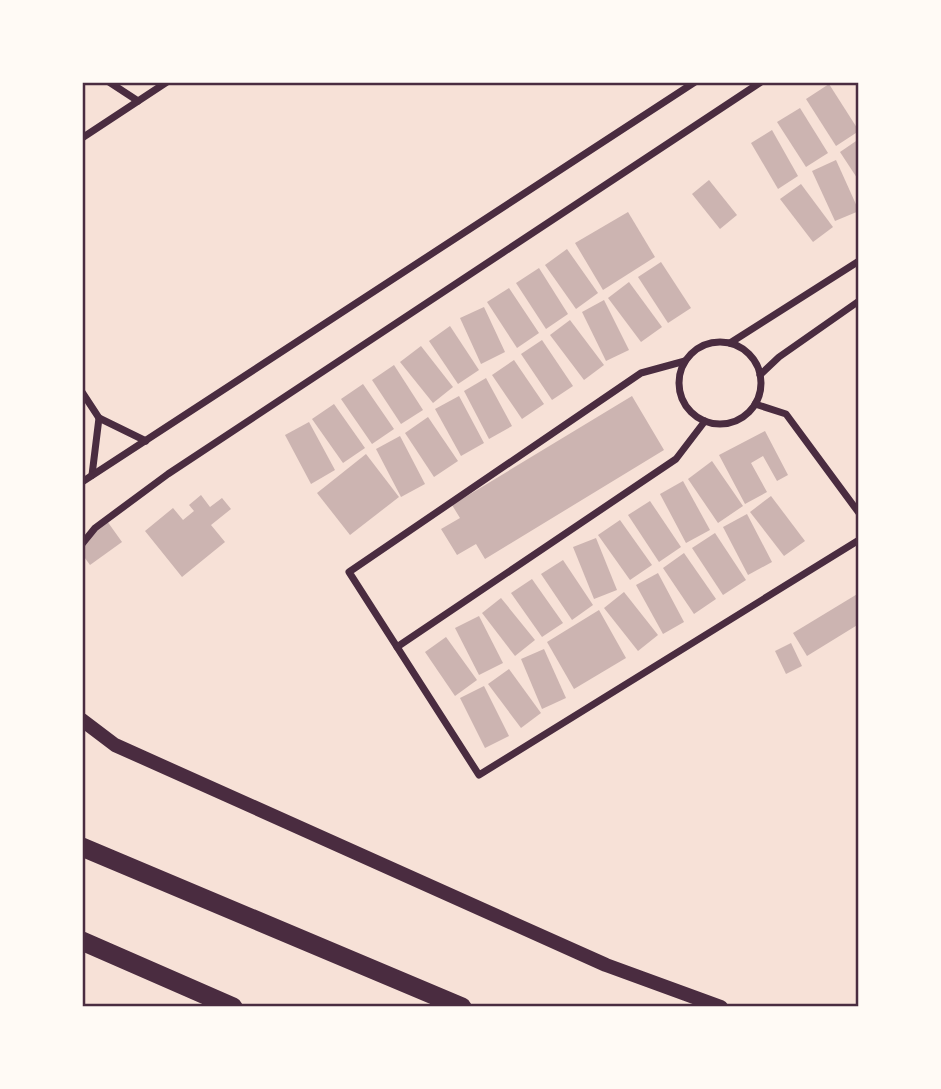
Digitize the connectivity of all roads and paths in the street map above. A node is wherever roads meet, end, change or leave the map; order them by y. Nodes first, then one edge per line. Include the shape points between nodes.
1 (109, 82) edge
2 (167, 82) edge
3 (695, 82) edge
4 (761, 82) edge
5 (138, 101) junction
6 (82, 138) edge
7 (859, 261) edge
8 (859, 301) edge
9 (730, 343) junction
10 (685, 361) junction
11 (760, 375) junction
12 (82, 393) edge
13 (755, 404) junction
14 (99, 418) junction
15 (705, 421) junction
16 (146, 440) junction
17 (92, 475) junction
18 (82, 482) edge
19 (859, 513) edge
20 (859, 540) edge
21 (82, 544) edge
22 (397, 647) junction
23 (82, 720) edge
24 (82, 847) edge
25 (82, 941) edge
26 (233, 1007) edge
27 (462, 1007) edge
28 (721, 1007) edge

1 - 5 street
2 - 5 street
3 - 16 street
4 - 21 street via 168,474 95,528
5 - 6 street
7 - 9 street
8 - 11 street
9 - 10 street via 705,345
9 - 11 street via 750,355
10 - 15 street via 679,384 682,396
10 - 22 street via 641,373 349,572
11 - 13 street
12 - 14 street
13 - 15 street via 728,423
13 - 19 street via 786,414
14 - 16 street
14 - 17 street
15 - 22 street via 676,459
16 - 17 street
17 - 18 street
20 - 22 street via 479,775
23 - 28 main road via 115,745 606,965
24 - 27 highway
25 - 26 highway

